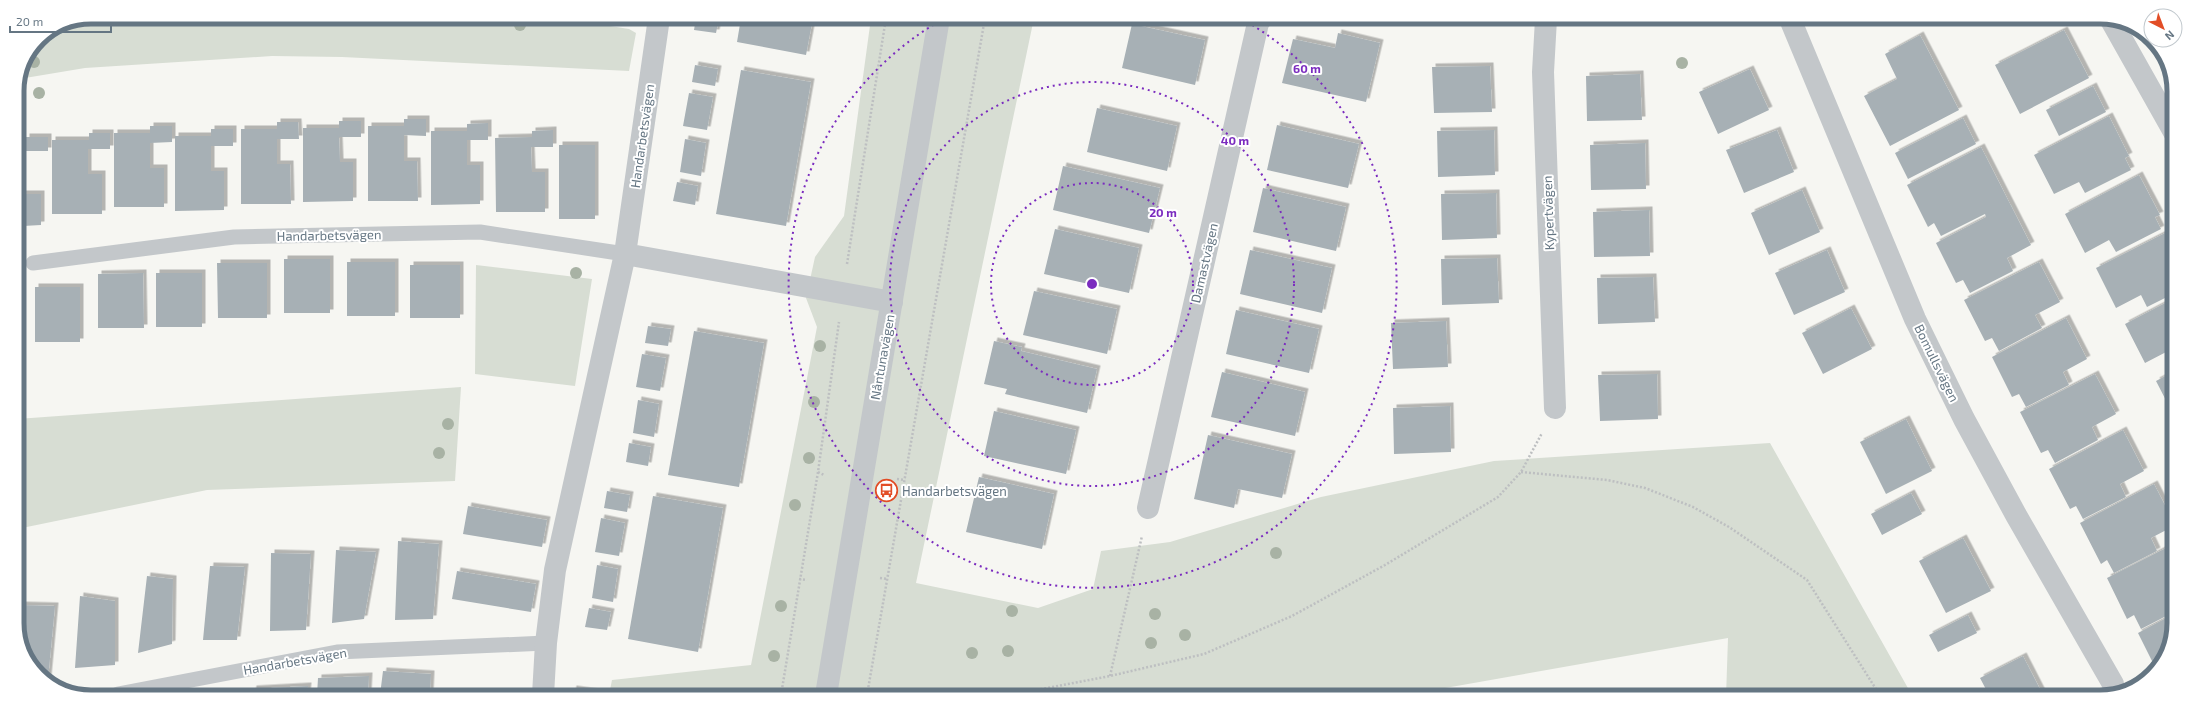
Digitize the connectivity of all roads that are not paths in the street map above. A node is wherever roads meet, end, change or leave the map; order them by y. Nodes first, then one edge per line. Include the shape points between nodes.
1 (658, 24) edge
2 (938, 24) edge
3 (1258, 24) edge
4 (1546, 24) edge
5 (1792, 24) edge
6 (2114, 26) edge
7 (2167, 120) edge
8 (625, 254) junction
9 (33, 263) dead end
10 (892, 302) junction
11 (1555, 408) road end
12 (1148, 508) road end
13 (546, 642) junction
14 (2113, 688) edge
15 (139, 690) edge
16 (543, 690) edge
17 (827, 690) edge

1 - 8 street, Handarbetsvägen
2 - 10 street, Nåntunavägen
3 - 12 street, Damastvägen
4 - 11 street, Kypertvägen via 1543,72
5 - 14 street, Bomullsvägen via 1916,319 1964,419
6 - 7 street
8 - 9 lane, Handarbetsvägen via 472,232 234,237
8 - 10 street, Handarbetsvägen
8 - 13 street, Handarbetsvägen via 555,570
10 - 17 street, Nåntunavägen
13 - 15 lane, Handarbetsvägen via 337,652
13 - 16 street, Handarbetsvägen

